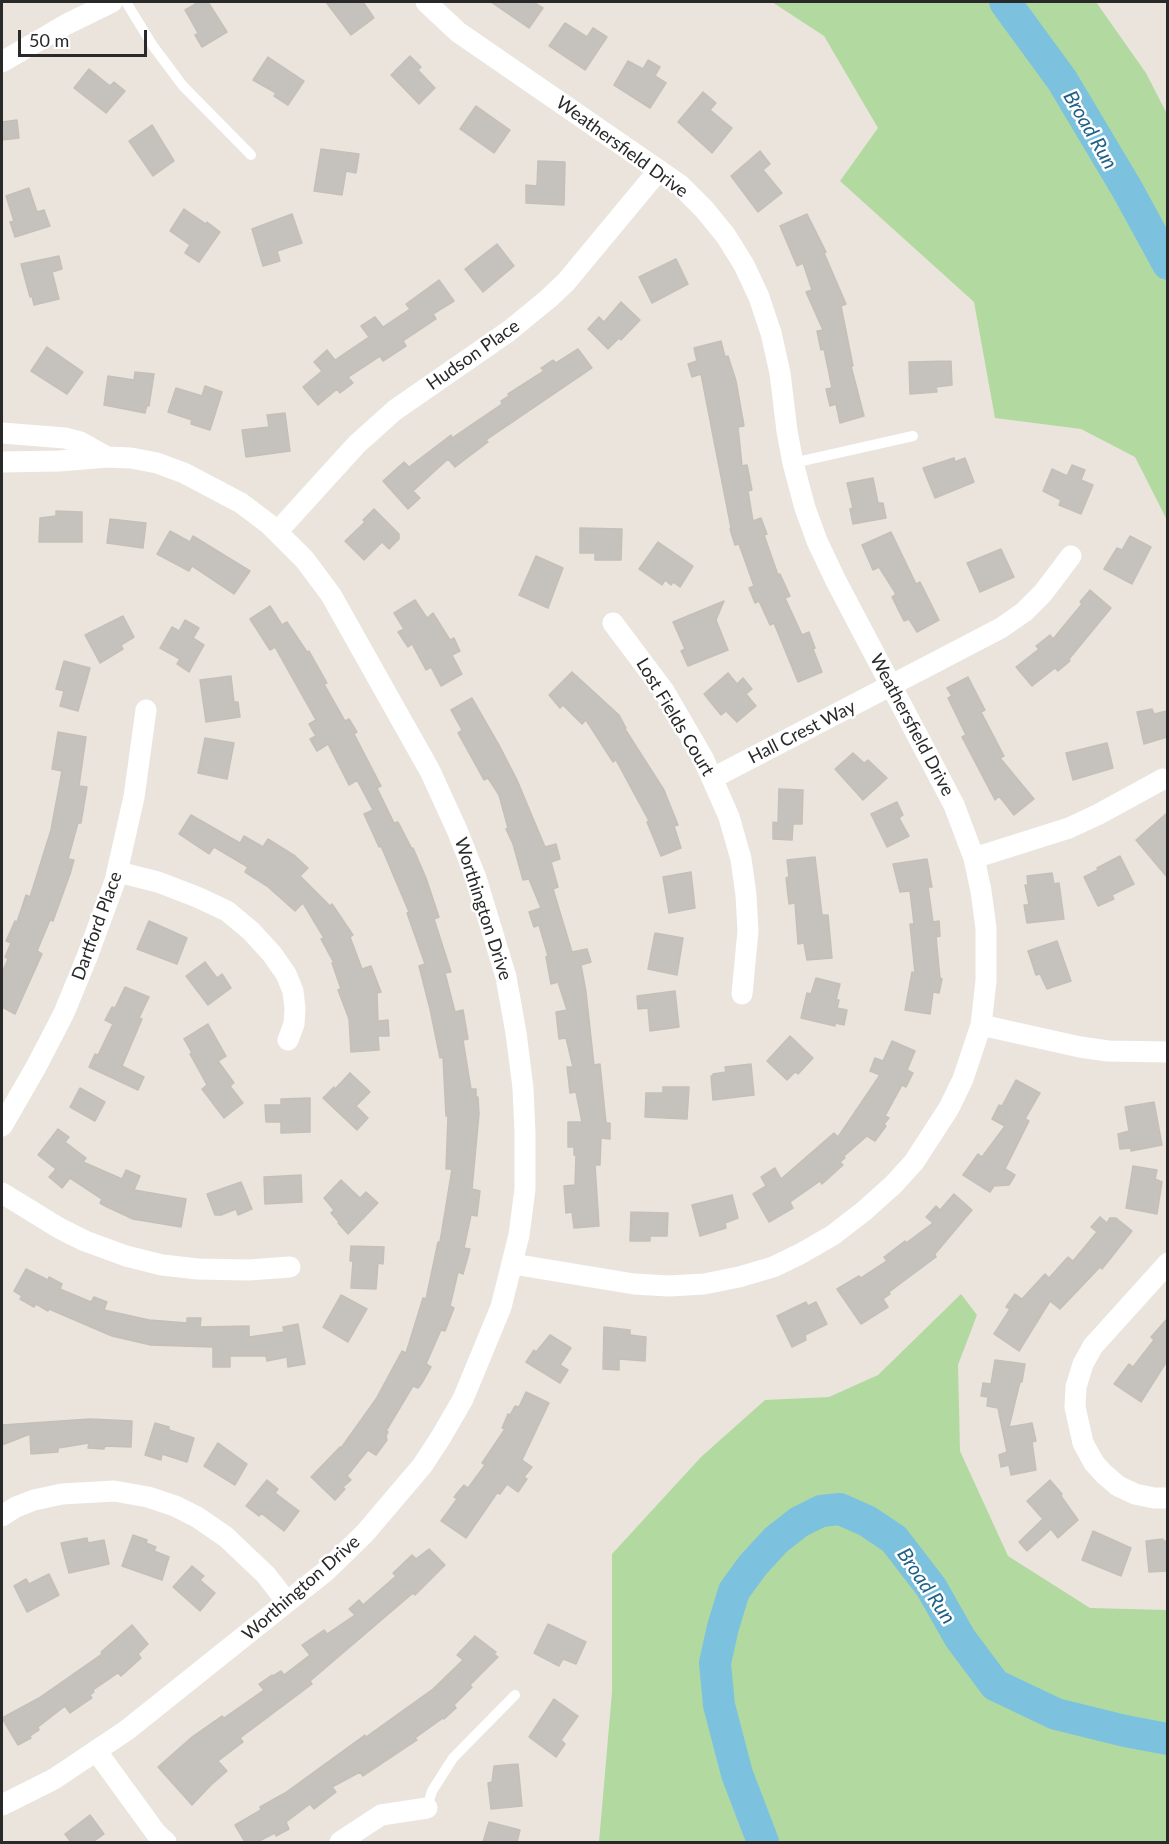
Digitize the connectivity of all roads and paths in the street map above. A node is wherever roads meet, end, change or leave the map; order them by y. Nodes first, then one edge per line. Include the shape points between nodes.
1 (112, 2) edge
2 (126, 2) edge
3 (426, 2) edge
4 (2, 62) edge
5 (251, 155) dead end
6 (659, 170) junction
7 (2, 433) edge
8 (913, 436) dead end
9 (107, 457) junction
10 (2, 462) edge
11 (793, 463) junction
12 (278, 532) junction
13 (1071, 556) dead end
14 (613, 622) dead end
15 (892, 686) junction
16 (146, 710) dead end
17 (713, 778) junction
18 (1163, 779) dead end
19 (974, 858) junction
20 (118, 872) junction
21 (742, 994) dead end
22 (981, 1025) junction
23 (288, 1040) dead end
24 (1167, 1052) edge
25 (2, 1126) edge
26 (2, 1193) edge
27 (1167, 1263) edge
28 (513, 1264) junction
29 (290, 1267) dead end
30 (1167, 1498) edge
31 (2, 1516) edge
32 (287, 1602) junction
33 (515, 1695) dead end
34 (97, 1752) junction
35 (2, 1805) edge
36 (427, 1808) joint
37 (166, 1842) edge
38 (340, 1842) edge

1 - 4 street
2 - 5 lane via 183,86
3 - 6 street, Weathersfield Drive via 458,32
6 - 11 street, Weathersfield Drive via 680,185 726,236 759,297 780,373
6 - 12 street, Hudson Place via 548,300 395,410 357,444
7 - 9 street, Worthington Drive via 65,438
8 - 11 lane
9 - 10 street, Worthington Drive
9 - 12 street, Worthington Drive via 157,463 184,472 232,497
11 - 15 street, Weathersfield Drive via 817,541
12 - 28 street, Worthington Drive via 331,595 430,771 457,830 492,927 506,977 524,1100 525,1189
13 - 15 street, Hall Crest Way via 1044,593 1001,628
14 - 17 street, Lost Fields Court via 664,691
15 - 17 street, Hall Crest Way
15 - 19 street, Weathersfield Drive via 954,805
16 - 20 street, Dartford Place
17 - 21 street, Lost Fields Court via 729,817 745,886 747,931
18 - 19 street via 1069,828
19 - 22 street, Weathersfield Drive via 987,951
20 - 23 street via 197,897 227,911 251,931 272,954 293,991 294,1024
20 - 25 street, Dartford Place via 64,1013
22 - 24 street via 1108,1052
22 - 28 street, Weathersfield Drive via 949,1108 914,1162 864,1211 800,1254 739,1277 669,1286
26 - 29 street via 59,1228 126,1256 198,1269
27 - 30 street via 1093,1346 1076,1387 1075,1407 1083,1443 1104,1474 1135,1494
28 - 32 street, Worthington Drive via 488,1342 441,1437 407,1485 365,1533
31 - 32 street via 34,1500 62,1494 114,1491 148,1497 197,1517 226,1536
32 - 34 street, Worthington Drive
33 - 36 lane via 453,1758 432,1791
34 - 35 street, Worthington Drive
34 - 37 street
36 - 38 street via 381,1815

